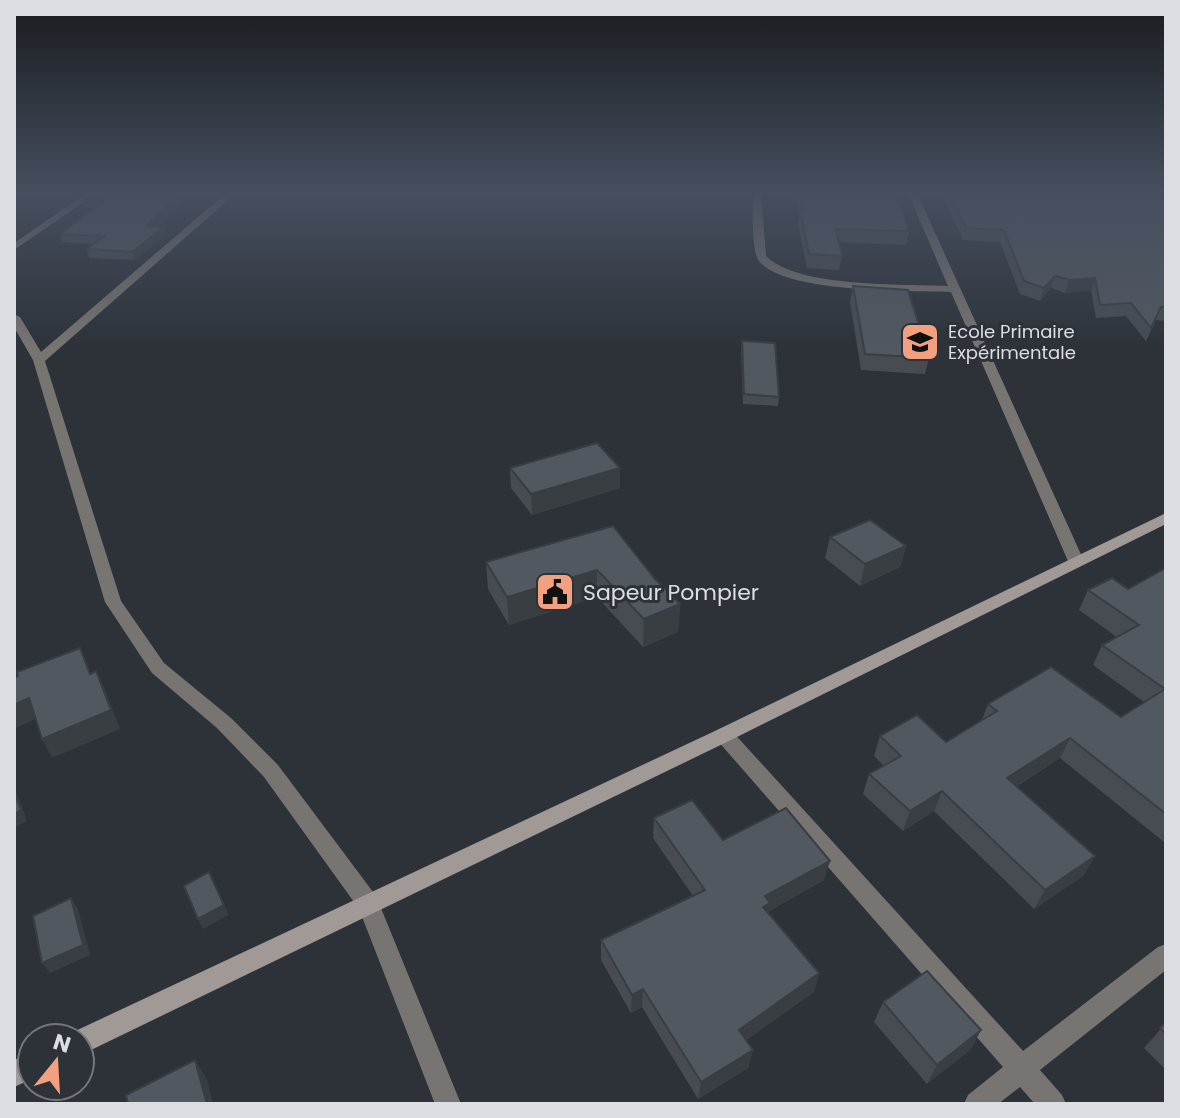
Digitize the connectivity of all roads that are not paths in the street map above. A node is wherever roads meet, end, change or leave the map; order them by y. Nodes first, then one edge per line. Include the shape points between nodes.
1 (172, 245) edge
2 (760, 245) edge
3 (935, 245) edge
4 (955, 289) junction
5 (14, 317) edge
6 (39, 360) junction
7 (1166, 518) edge
8 (1076, 561) junction
9 (724, 735) junction
10 (368, 903) junction
11 (1166, 955) edge
12 (96, 1034) edge
13 (1022, 1069) junction
14 (448, 1104) edge
15 (977, 1104) edge
16 (1053, 1104) edge

1 - 6 street
2 - 4 street via 764,266 801,280
3 - 4 street
4 - 8 street
5 - 6 street
6 - 10 street via 113,602 158,668 271,771
7 - 8 street
8 - 9 street
9 - 10 street
9 - 13 street
10 - 12 street
10 - 14 street
11 - 13 street
13 - 15 street
13 - 16 street

